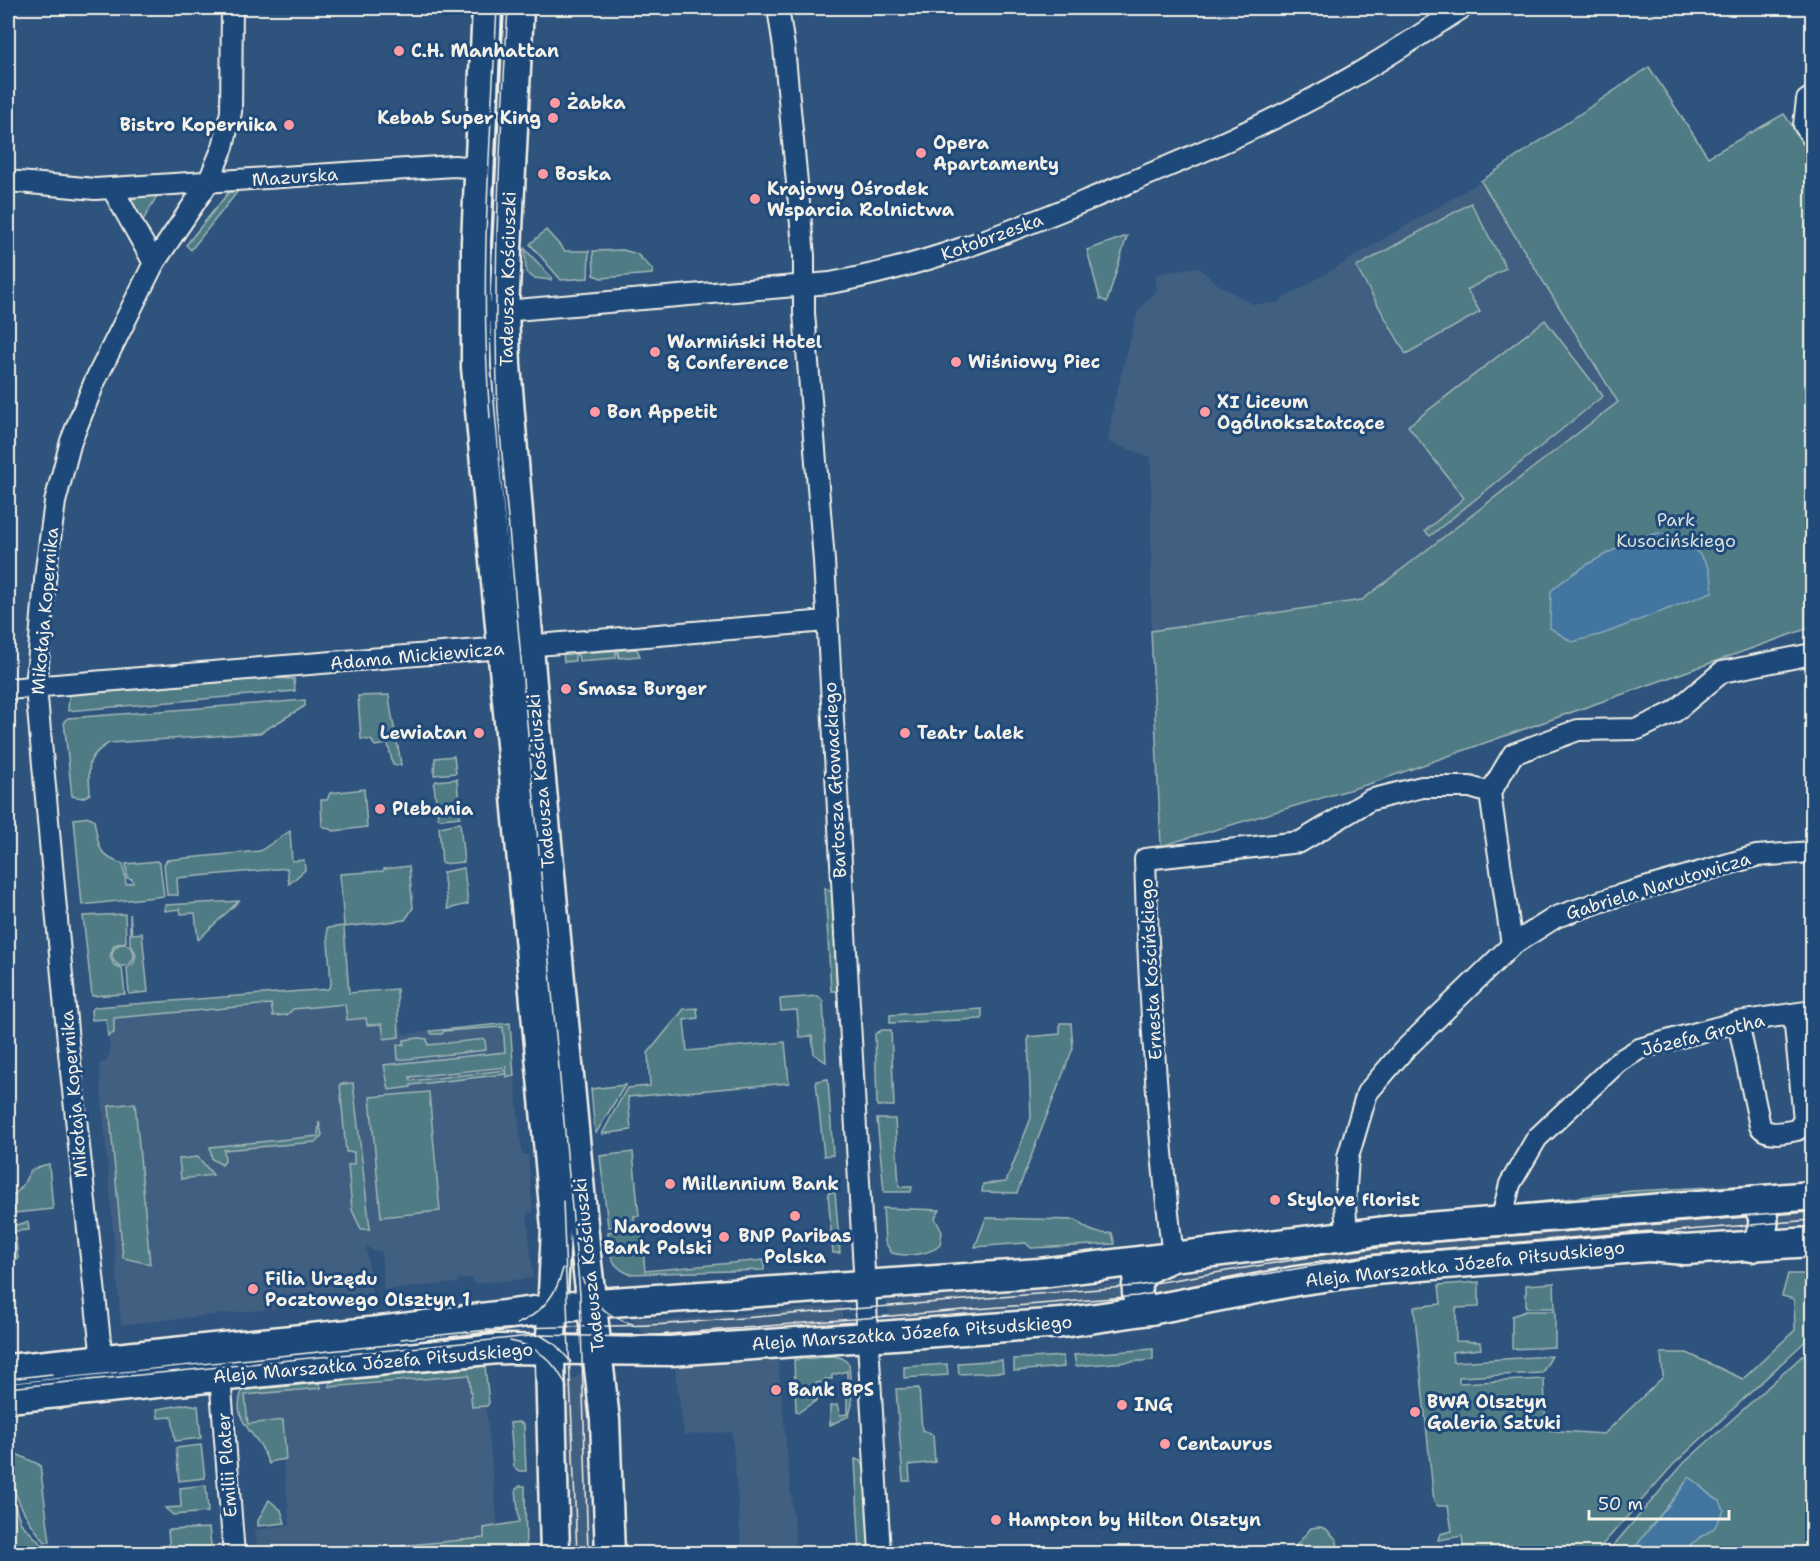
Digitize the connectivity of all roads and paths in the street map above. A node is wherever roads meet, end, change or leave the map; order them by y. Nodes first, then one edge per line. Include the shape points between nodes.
1 (232, 8) edge
2 (487, 8) edge
3 (519, 8) edge
4 (777, 8) edge
5 (1462, 8) edge
6 (1812, 97) edge
7 (1812, 137) edge
8 (479, 168) junction
9 (8, 182) edge
10 (208, 183) junction
11 (112, 188) junction
12 (154, 263) junction
13 (803, 286) junction
14 (504, 310) junction
15 (476, 313) junction
16 (827, 621) junction
17 (515, 648) junction
18 (1812, 654) edge
19 (36, 687) junction
20 (8, 689) edge
21 (1490, 793) junction
22 (1812, 852) edge
23 (1512, 945) junction
24 (1803, 1013) edge
25 (1738, 1023) junction
26 (1812, 1196) edge
27 (1753, 1201) junction
28 (1502, 1221) junction
29 (1347, 1236) junction
30 (1812, 1242) edge
31 (1752, 1247) junction
32 (1173, 1257) junction
33 (867, 1287) junction
34 (592, 1304) junction
35 (553, 1309) junction
36 (1150, 1310) junction
37 (868, 1337) junction
38 (551, 1349) junction
39 (598, 1350) junction
40 (8, 1369) edge
41 (103, 1374) junction
42 (220, 1376) junction
43 (8, 1398) edge
44 (234, 1554) edge
45 (555, 1554) edge
46 (610, 1554) edge
47 (880, 1554) edge

1 - 10 street, Mikołaja Kopernika via 231,112 223,147
2 - 8 street, Tadeusza Kościuszki
3 - 14 street, Tadeusza Kościuszki
4 - 13 street, Bartosza Głowackiego via 803,244
5 - 13 street, Kołobrzeska via 1319,96 1203,152 952,253 874,275
6 - 7 street via 1807,100 1804,124
8 - 10 street, Mazurska via 454,166
8 - 15 street, Tadeusza Kościuszki
9 - 11 street, Mazurska
10 - 11 street, Mazurska
10 - 12 street, Mikołaja Kopernika
11 - 12 street
12 - 19 street, Mikołaja Kopernika via 70,441 55,502
13 - 14 street, Kołobrzeska
13 - 16 street, Bartosza Głowackiego
14 - 15 street, Kołobrzeska
14 - 17 street, Tadeusza Kościuszki
15 - 17 street, Tadeusza Kościuszki via 478,405
16 - 17 street, Adama Mickiewicza
16 - 33 street, Bartosza Głowackiego
17 - 19 street, Adama Mickiewicza
17 - 34 street, Tadeusza Kościuszki
17 - 35 street, Tadeusza Kościuszki via 556,1228
18 - 21 street via 1722,672 1674,712 1638,729 1578,730 1513,754
19 - 20 street, Adama Mickiewicza
19 - 41 street, Mikołaja Kopernika
21 - 23 street
21 - 32 street, Ernesta Kościńskiego via 1470,786 1422,787 1370,800 1300,842 1145,859 1150,978
22 - 23 street, Gabriela Narutowicza via 1756,856 1617,896 1556,917
23 - 29 street, Gabriela Narutowicza via 1403,1051 1366,1093 1348,1156
24 - 25 street, Józefa Grotha
24 - 25 street via 1804,1120 1797,1130 1784,1133 1766,1132 1760,1126
25 - 28 street, Józefa Grotha via 1639,1049 1617,1062 1537,1138 1510,1184
26 - 27 street, Aleja Marszałka Józefa Piłsudskiego
27 - 28 street, Aleja Marszałka Józefa Piłsudskiego
27 - 31 street via 1761,1209 1764,1224
28 - 29 street, Aleja Marszałka Józefa Piłsudskiego
29 - 32 street, Aleja Marszałka Józefa Piłsudskiego
30 - 31 street, Aleja Marszałka Józefa Piłsudskiego
31 - 36 street, Aleja Marszałka Józefa Piłsudskiego via 1641,1248 1407,1266 1296,1281
32 - 33 street, Aleja Marszałka Józefa Piłsudskiego via 1066,1271
32 - 36 street via 1150,1267 1138,1279 1137,1296
33 - 34 street, Aleja Marszałka Józefa Piłsudskiego
33 - 37 street, Bartosza Głowackiego
34 - 35 street, Aleja Marszałka Józefa Piłsudskiego
34 - 39 street, Tadeusza Kościuszki
35 - 38 street, Tadeusza Kościuszki
35 - 41 street, Aleja Marszałka Józefa Piłsudskiego
36 - 37 street, Aleja Marszałka Józefa Piłsudskiego via 1062,1323
37 - 39 street, Aleja Marszałka Józefa Piłsudskiego via 670,1351
37 - 47 street, Bartosza Głowackiego
38 - 39 street, Aleja Marszałka Józefa Piłsudskiego
38 - 42 street, Aleja Marszałka Józefa Piłsudskiego via 497,1349
38 - 45 street, Tadeusza Kościuszki
39 - 46 street, Tadeusza Kościuszki via 606,1433
40 - 41 street, Aleja Marszałka Józefa Piłsudskiego
41 - 42 street, Aleja Marszałka Józefa Piłsudskiego
41 - 43 street, Aleja Marszałka Józefa Piłsudskiego
42 - 44 street, Emilii Plater

